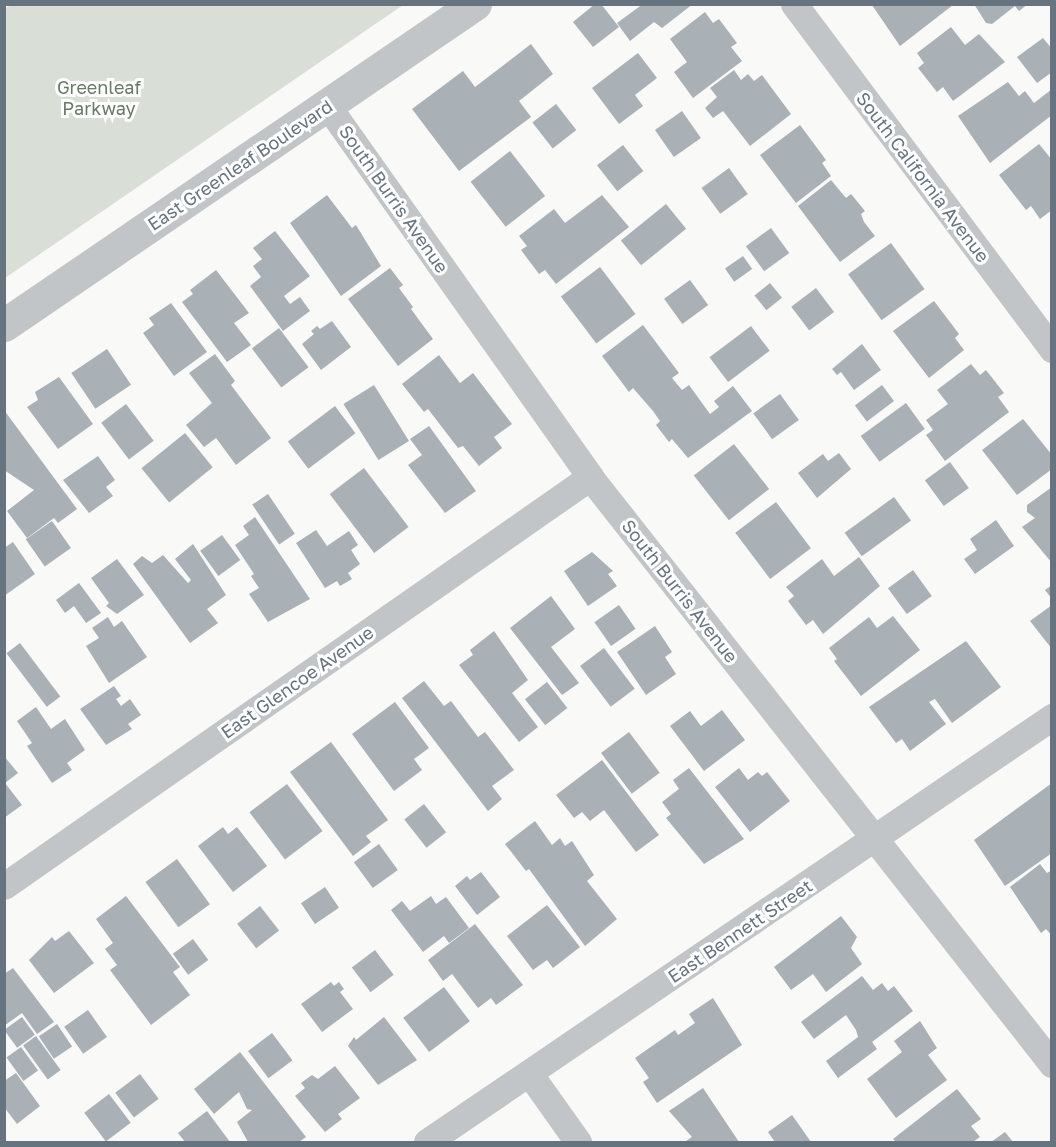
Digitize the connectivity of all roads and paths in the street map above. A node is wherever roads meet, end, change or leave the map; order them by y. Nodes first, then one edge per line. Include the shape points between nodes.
1 (475, 4) edge
2 (794, 4) edge
3 (327, 105) junction
4 (4, 325) edge
5 (1052, 349) edge
6 (590, 477) junction
7 (1052, 717) edge
8 (877, 839) junction
9 (4, 886) edge
10 (1052, 1064) edge
11 (529, 1073) junction
12 (427, 1143) edge
13 (578, 1143) edge

1 - 3 street, East Greenleaf Boulevard
2 - 5 street, South California Avenue
3 - 4 street, East Greenleaf Boulevard
3 - 6 street, South Burris Avenue
6 - 8 street, South Burris Avenue
6 - 9 street, East Glencoe Avenue
7 - 8 street, East Bennett Street
8 - 10 street, South Burris Avenue
8 - 11 street, East Bennett Street
11 - 12 street, East Bennett Street
11 - 13 street

